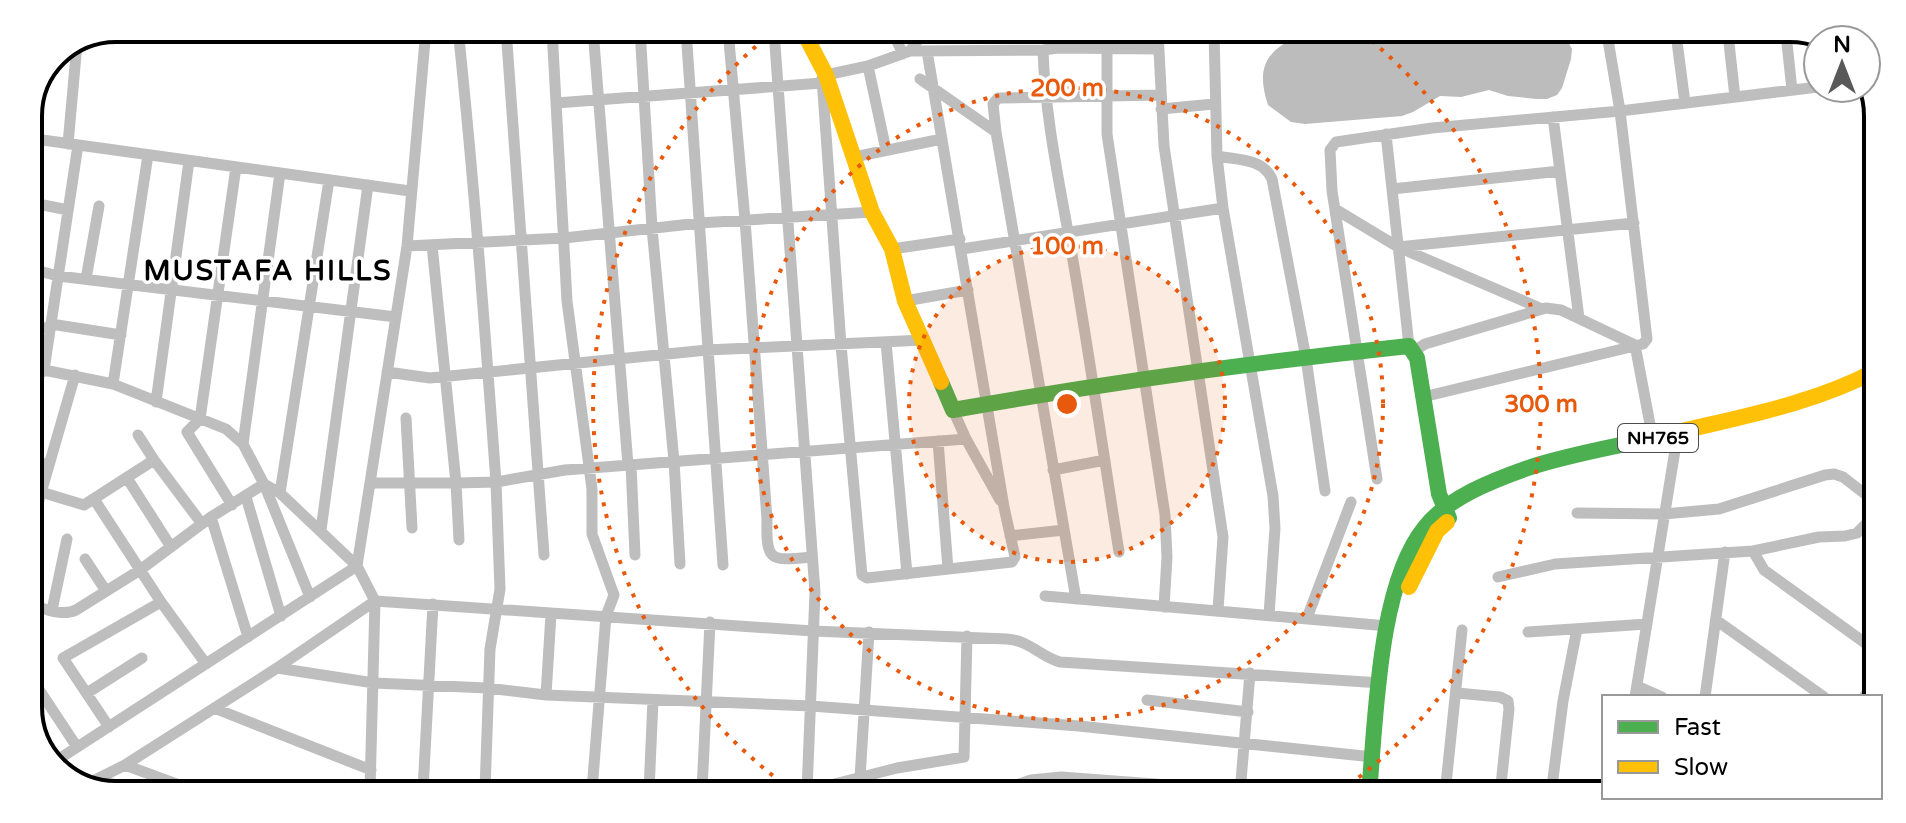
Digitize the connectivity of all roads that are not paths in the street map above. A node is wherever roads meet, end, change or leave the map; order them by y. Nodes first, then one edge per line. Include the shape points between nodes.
1 (425, 42) edge
2 (459, 42) edge
3 (507, 42) edge
4 (553, 42) edge
5 (594, 42) edge
6 (641, 42) edge
7 (687, 42) edge
8 (729, 42) edge
9 (775, 42) edge
10 (808, 42) edge
11 (900, 42) edge
12 (916, 42) edge
13 (1058, 42) edge
14 (1107, 42) edge
15 (1158, 42) edge
16 (1214, 42) edge
17 (1608, 42) edge
18 (1677, 42) edge
19 (1729, 42) edge
20 (1787, 42) edge
21 (1058, 48) junction
22 (1107, 49) junction
23 (1158, 49) junction
24 (1043, 50) junction
25 (927, 51) junction
26 (907, 52) junction
27 (77, 54) edge
28 (868, 66) junction
29 (823, 74) junction
30 (920, 79) dead end
31 (778, 87) junction
32 (933, 88) junction
33 (733, 89) junction
34 (1802, 89) edge
35 (1792, 90) junction
36 (692, 95) junction
37 (1160, 95) junction
38 (1108, 96) junction
39 (1044, 97) junction
40 (1735, 97) junction
41 (644, 98) junction
42 (599, 101) junction
43 (556, 103) junction
44 (1685, 103) junction
45 (1214, 104) junction
46 (1161, 109) junction
47 (1620, 111) junction
48 (1553, 117) junction
49 (996, 132) junction
50 (1386, 134) junction
51 (942, 139) junction
52 (42, 140) edge
53 (73, 144) junction
54 (886, 150) junction
55 (148, 155) junction
56 (1217, 156) junction
57 (854, 157) junction
58 (189, 161) junction
59 (236, 167) junction
60 (1560, 171) junction
61 (280, 173) junction
62 (329, 180) junction
63 (368, 185) junction
64 (1392, 189) junction
65 (410, 191) junction
66 (42, 205) edge
67 (99, 206) dead end
68 (1223, 208) junction
69 (1335, 209) junction
70 (68, 210) junction
71 (872, 212) junction
72 (832, 214) junction
73 (1173, 214) junction
74 (787, 216) junction
75 (745, 220) junction
76 (700, 223) junction
77 (1634, 223) junction
78 (1121, 224) junction
79 (652, 228) junction
80 (1568, 230) junction
81 (1068, 232) junction
82 (611, 233) junction
83 (564, 238) junction
84 (522, 241) junction
85 (1014, 241) junction
86 (476, 244) junction
87 (961, 244) junction
88 (432, 245) junction
89 (407, 246) junction
90 (1398, 247) junction
91 (892, 249) junction
92 (42, 272) edge
93 (58, 276) junction
94 (86, 279) junction
95 (129, 284) junction
96 (171, 289) junction
97 (968, 290) junction
98 (218, 295) junction
99 (262, 301) junction
100 (905, 301) junction
101 (309, 306) junction
102 (1542, 309) junction
103 (350, 312) junction
104 (396, 317) junction
105 (1579, 318) junction
106 (42, 326) edge
107 (50, 327) junction
108 (121, 335) junction
109 (924, 340) junction
110 (886, 342) junction
111 (841, 345) junction
112 (1635, 345) junction
113 (796, 347) junction
114 (1412, 348) junction
115 (754, 349) junction
116 (707, 350) junction
117 (1358, 352) junction
118 (663, 355) junction
119 (1306, 358) junction
120 (619, 360) junction
121 (1251, 363) junction
122 (574, 364) junction
123 (530, 368) junction
124 (44, 370) joint
125 (1197, 371) junction
126 (387, 372) junction
127 (488, 372) junction
128 (75, 375) junction
129 (445, 376) junction
130 (1144, 377) junction
131 (1864, 377) edge
132 (113, 384) junction
133 (1093, 385) junction
134 (1864, 392) edge
135 (1040, 393) junction
136 (1423, 397) junction
137 (156, 402) junction
138 (988, 403) junction
139 (953, 410) junction
140 (406, 418) dead end
141 (200, 419) junction
142 (138, 435) dead end
143 (966, 439) junction
144 (1653, 440) junction
145 (938, 441) junction
146 (893, 443) junction
147 (243, 444) junction
148 (1676, 444) junction
149 (850, 447) junction
150 (805, 450) junction
151 (762, 454) junction
152 (715, 458) junction
153 (154, 460) junction
154 (1105, 460) junction
155 (674, 461) junction
156 (42, 463) edge
157 (49, 465) junction
158 (630, 465) junction
159 (589, 468) junction
160 (1053, 470) junction
161 (539, 475) junction
162 (127, 478) junction
163 (1377, 479) dead end
164 (496, 482) junction
165 (370, 483) junction
166 (410, 483) junction
167 (456, 483) junction
168 (264, 484) junction
169 (42, 489) edge
170 (1325, 491) dead end
171 (42, 492) edge
172 (280, 493) junction
173 (1864, 494) edge
174 (246, 497) junction
175 (94, 499) junction
176 (1351, 502) dead end
177 (232, 505) junction
178 (1004, 507) junction
179 (1577, 513) dead end
180 (1664, 514) junction
181 (1447, 515) junction
182 (206, 521) junction
183 (1864, 526) edge
184 (412, 528) dead end
185 (321, 530) junction
186 (1064, 530) junction
187 (1010, 536) junction
188 (67, 539) dead end
189 (459, 540) dead end
190 (171, 547) junction
191 (1753, 551) junction
192 (1119, 552) dead end
193 (1725, 552) junction
194 (544, 555) dead end
195 (635, 555) dead end
196 (1657, 556) junction
197 (811, 557) junction
198 (85, 559) dead end
199 (680, 564) dead end
200 (723, 565) dead end
201 (357, 566) junction
202 (948, 569) junction
203 (140, 570) junction
204 (907, 574) junction
205 (1498, 577) dead end
206 (106, 591) junction
207 (1045, 596) dead end
208 (310, 597) junction
209 (1076, 599) junction
210 (375, 601) junction
211 (161, 602) junction
212 (433, 604) junction
213 (1164, 607) junction
214 (42, 608) edge
215 (52, 610) junction
216 (1218, 610) junction
217 (495, 611) junction
218 (551, 614) junction
219 (1269, 615) junction
220 (281, 616) junction
221 (606, 616) junction
222 (1307, 618) junction
223 (1716, 620) junction
224 (710, 622) junction
225 (1647, 624) junction
226 (1388, 626) junction
227 (1577, 629) junction
228 (1462, 630) dead end
229 (813, 631) junction
230 (869, 632) junction
231 (1528, 632) dead end
232 (967, 636) junction
233 (248, 637) junction
234 (1864, 642) edge
235 (142, 658) dead end
236 (206, 664) junction
237 (277, 668) junction
238 (1250, 673) junction
239 (374, 683) junction
240 (1381, 683) junction
241 (429, 686) junction
242 (487, 688) junction
243 (1636, 691) edge
244 (87, 693) junction
245 (1457, 693) junction
246 (42, 694) edge
247 (546, 695) junction
248 (1705, 695) edge
249 (1821, 695) edge
250 (600, 699) junction
251 (653, 700) junction
252 (1147, 700) dead end
253 (707, 702) junction
254 (811, 706) junction
255 (214, 708) junction
256 (864, 711) junction
257 (1248, 712) junction
258 (966, 719) junction
259 (109, 727) junction
260 (1245, 743) junction
261 (77, 747) junction
262 (62, 757) edge
263 (1373, 757) junction
264 (125, 765) junction
265 (371, 770) junction
266 (860, 778) junction
267 (98, 779) edge
268 (161, 781) edge
269 (370, 781) edge
270 (424, 781) edge
271 (485, 781) edge
272 (593, 781) edge
273 (649, 781) edge
274 (703, 781) edge
275 (807, 781) edge
276 (848, 781) edge
277 (1028, 781) edge
278 (1114, 781) edge
279 (1241, 781) edge
280 (1370, 781) edge
281 (1381, 781) edge
282 (1447, 781) edge
283 (1501, 781) edge
284 (1553, 781) edge

1 - 65 street
2 - 86 street
3 - 84 street
4 - 43 street
5 - 42 street
6 - 41 street
7 - 36 street
8 - 33 street
9 - 31 street
10 - 29 main road
11 - 26 street
12 - 26 street
13 - 21 street
14 - 22 street
15 - 23 street
16 - 45 street
17 - 47 street
18 - 44 street
19 - 40 street
20 - 35 street
21 - 22 street
21 - 24 street
22 - 23 street
22 - 38 street
23 - 37 street
24 - 25 street
24 - 39 street
25 - 26 street
25 - 32 street
26 - 28 street
27 - 53 street
28 - 29 street
28 - 54 street
29 - 31 street
29 - 57 main road
29 - 72 street
30 - 32 street
31 - 33 street
31 - 74 street
32 - 49 street
32 - 51 street
33 - 36 street
33 - 75 street
34 - 35 street
35 - 40 street
36 - 41 street
36 - 76 street
37 - 38 street
37 - 46 street
38 - 39 street
38 - 78 street via 1107,134
39 - 49 street via 994,100
39 - 81 street
40 - 44 street
41 - 42 street
41 - 79 street
42 - 43 street
42 - 82 street
43 - 83 street
44 - 47 street
45 - 46 street
45 - 56 street
46 - 73 street
47 - 48 street
47 - 77 street
48 - 50 street
48 - 60 street
49 - 85 street
50 - 64 street
50 - 69 street via 1336,142 1330,150
51 - 54 street
51 - 87 street
52 - 53 street
53 - 55 street
53 - 70 street
54 - 57 street
55 - 58 street
55 - 95 street
56 - 68 street
56 - 119 street via 1259,163 1272,179
57 - 71 main road
58 - 59 street
58 - 96 street
59 - 61 street
59 - 98 street
60 - 64 street
60 - 80 street
61 - 62 street
61 - 99 street
62 - 63 street
62 - 101 street
63 - 65 street
63 - 103 street
64 - 90 street
65 - 89 street
66 - 70 street
67 - 94 street
68 - 73 street
68 - 121 street
69 - 90 street
69 - 117 street
70 - 93 street
71 - 72 street
71 - 91 main road
72 - 74 street
72 - 111 street
73 - 78 street
73 - 125 street
74 - 75 street
74 - 113 street
75 - 76 street
75 - 115 street
76 - 79 street
76 - 116 street
77 - 80 street
77 - 112 street via 1647,333 1643,344
78 - 81 street
78 - 130 street
79 - 82 street
79 - 118 street
80 - 90 street
80 - 105 street
81 - 85 street
81 - 133 street
82 - 83 street
82 - 120 street
83 - 84 street
83 - 122 street
84 - 86 street
84 - 123 street
85 - 87 street
85 - 135 street
86 - 88 street
86 - 127 street
87 - 91 street
87 - 97 street
88 - 89 street
88 - 129 street
89 - 104 street
90 - 102 street
90 - 114 street
91 - 100 main road
92 - 93 street
93 - 94 street
93 - 107 street
94 - 95 street
95 - 96 street
95 - 108 street
96 - 98 street
96 - 137 street
97 - 100 street
97 - 138 street
98 - 99 street
98 - 141 street
99 - 101 street
99 - 147 street
100 - 109 main road
101 - 103 street
101 - 172 street
102 - 105 street via 1552,307
102 - 114 street
103 - 104 street
103 - 185 street
104 - 126 street
105 - 112 street
106 - 107 street
107 - 108 street
107 - 124 street
108 - 132 street
109 - 110 street
109 - 139 main road
110 - 111 street
110 - 146 street
111 - 113 street
111 - 149 street
112 - 136 street
112 - 144 street
113 - 115 street
113 - 150 street
114 - 117 main road
114 - 136 main road
115 - 116 street
115 - 151 street
116 - 118 street
116 - 152 street
117 - 119 main road
117 - 163 street
118 - 120 street
118 - 155 street
119 - 121 main road
119 - 170 street
120 - 122 street
120 - 158 street
121 - 125 main road
121 - 219 street via 1274,512
122 - 123 street
122 - 159 street
123 - 127 street
123 - 161 street
124 - 128 street
125 - 130 main road
125 - 216 street via 1223,537
126 - 129 street
126 - 165 street
127 - 129 street
127 - 164 street
128 - 132 street
128 - 157 street
129 - 167 street
130 - 133 main road
130 - 213 street via 1165,515
131 - 144 main road, NH765 via 1785,406
132 - 137 street
133 - 135 main road
133 - 154 street
134 - 148 main road, NH765
135 - 138 main road
135 - 160 street
136 - 181 main road
137 - 141 street
138 - 139 main road
138 - 178 street
139 - 143 street
140 - 166 street
141 - 147 street via 226,429
141 - 177 street via 187,436
142 - 153 street
143 - 145 street
143 - 178 street
144 - 181 main road, NH765 via 1528,468 1482,486
145 - 146 street
145 - 202 street
146 - 149 street
146 - 204 street
147 - 168 street
148 - 180 street
148 - 181 main road, NH765 via 1547,473
149 - 150 street
149 - 204 street via 862,575
150 - 151 street
150 - 197 street
151 - 152 street
151 - 197 street via 769,554
152 - 155 street
152 - 200 street
153 - 162 street
153 - 182 street
154 - 160 street
154 - 192 street
155 - 158 street
155 - 199 street
156 - 157 street
157 - 169 street
158 - 159 street
158 - 195 street
159 - 161 street
159 - 221 street via 592,534 614,595
160 - 186 street
161 - 164 street
161 - 194 street
162 - 175 street
162 - 190 street
164 - 167 street
164 - 217 street via 501,556
165 - 166 street
165 - 201 street
166 - 167 street
166 - 184 street
167 - 189 street
168 - 172 street
168 - 174 street
168 - 208 street
171 - 175 street via 84,505
172 - 185 street
173 - 180 street via 1834,474 1719,509
174 - 177 street
174 - 220 street
175 - 203 street
176 - 222 street
177 - 182 street
178 - 187 street
179 - 180 street
180 - 196 street
181 - 226 main road, NH765 via 1424,527 1409,550
181 - 281 main road, NH765 via 1408,589
182 - 190 street
182 - 233 street
183 - 191 street via 1845,536
185 - 201 street
186 - 187 street
186 - 209 street
187 - 202 street via 1012,562
188 - 215 street
190 - 203 street
191 - 193 street
191 - 234 street via 1764,570
193 - 196 street
193 - 223 street
196 - 205 street via 1555,564
196 - 225 street
197 - 229 street
198 - 206 street
201 - 208 street
201 - 210 street
202 - 204 street
203 - 206 street
203 - 211 street
206 - 215 street via 69,613
207 - 209 street
208 - 220 street
209 - 213 street
210 - 212 street
210 - 237 street
210 - 239 street
211 - 236 street
211 - 244 street via 63,658
212 - 217 street
212 - 241 street
213 - 216 street
214 - 215 street
216 - 219 street
217 - 218 street
217 - 242 street
218 - 221 street
218 - 247 street
219 - 222 street
220 - 233 street
221 - 224 street
221 - 250 street
222 - 226 street
223 - 248 street
223 - 249 street
224 - 229 street
224 - 253 street
225 - 227 street
225 - 243 street
226 - 240 main road, NH765
227 - 231 street
227 - 284 street
228 - 245 street
229 - 230 street
229 - 254 street
230 - 232 street
230 - 256 street
232 - 238 street via 1019,640 1060,662
232 - 258 street
233 - 236 street
235 - 244 street
236 - 259 street
237 - 239 street
237 - 255 street
238 - 240 street
238 - 257 street
239 - 241 street
239 - 265 street
240 - 263 main road, NH765
241 - 242 street
241 - 270 street
242 - 247 street
242 - 271 street
244 - 259 street
245 - 282 street
245 - 283 street via 1508,701
246 - 261 street
247 - 250 street
250 - 251 street
250 - 272 street
251 - 253 street
251 - 273 street
252 - 257 street
253 - 254 street
253 - 274 street
254 - 256 street
254 - 275 street
255 - 264 street
255 - 265 street
256 - 258 street
256 - 266 street
257 - 260 street
258 - 260 street
258 - 266 street via 966,753 960,760
259 - 261 street
260 - 263 street
260 - 279 street
261 - 262 street
263 - 280 main road, NH765
264 - 267 street
264 - 268 street
265 - 269 street
266 - 276 street
277 - 278 street

